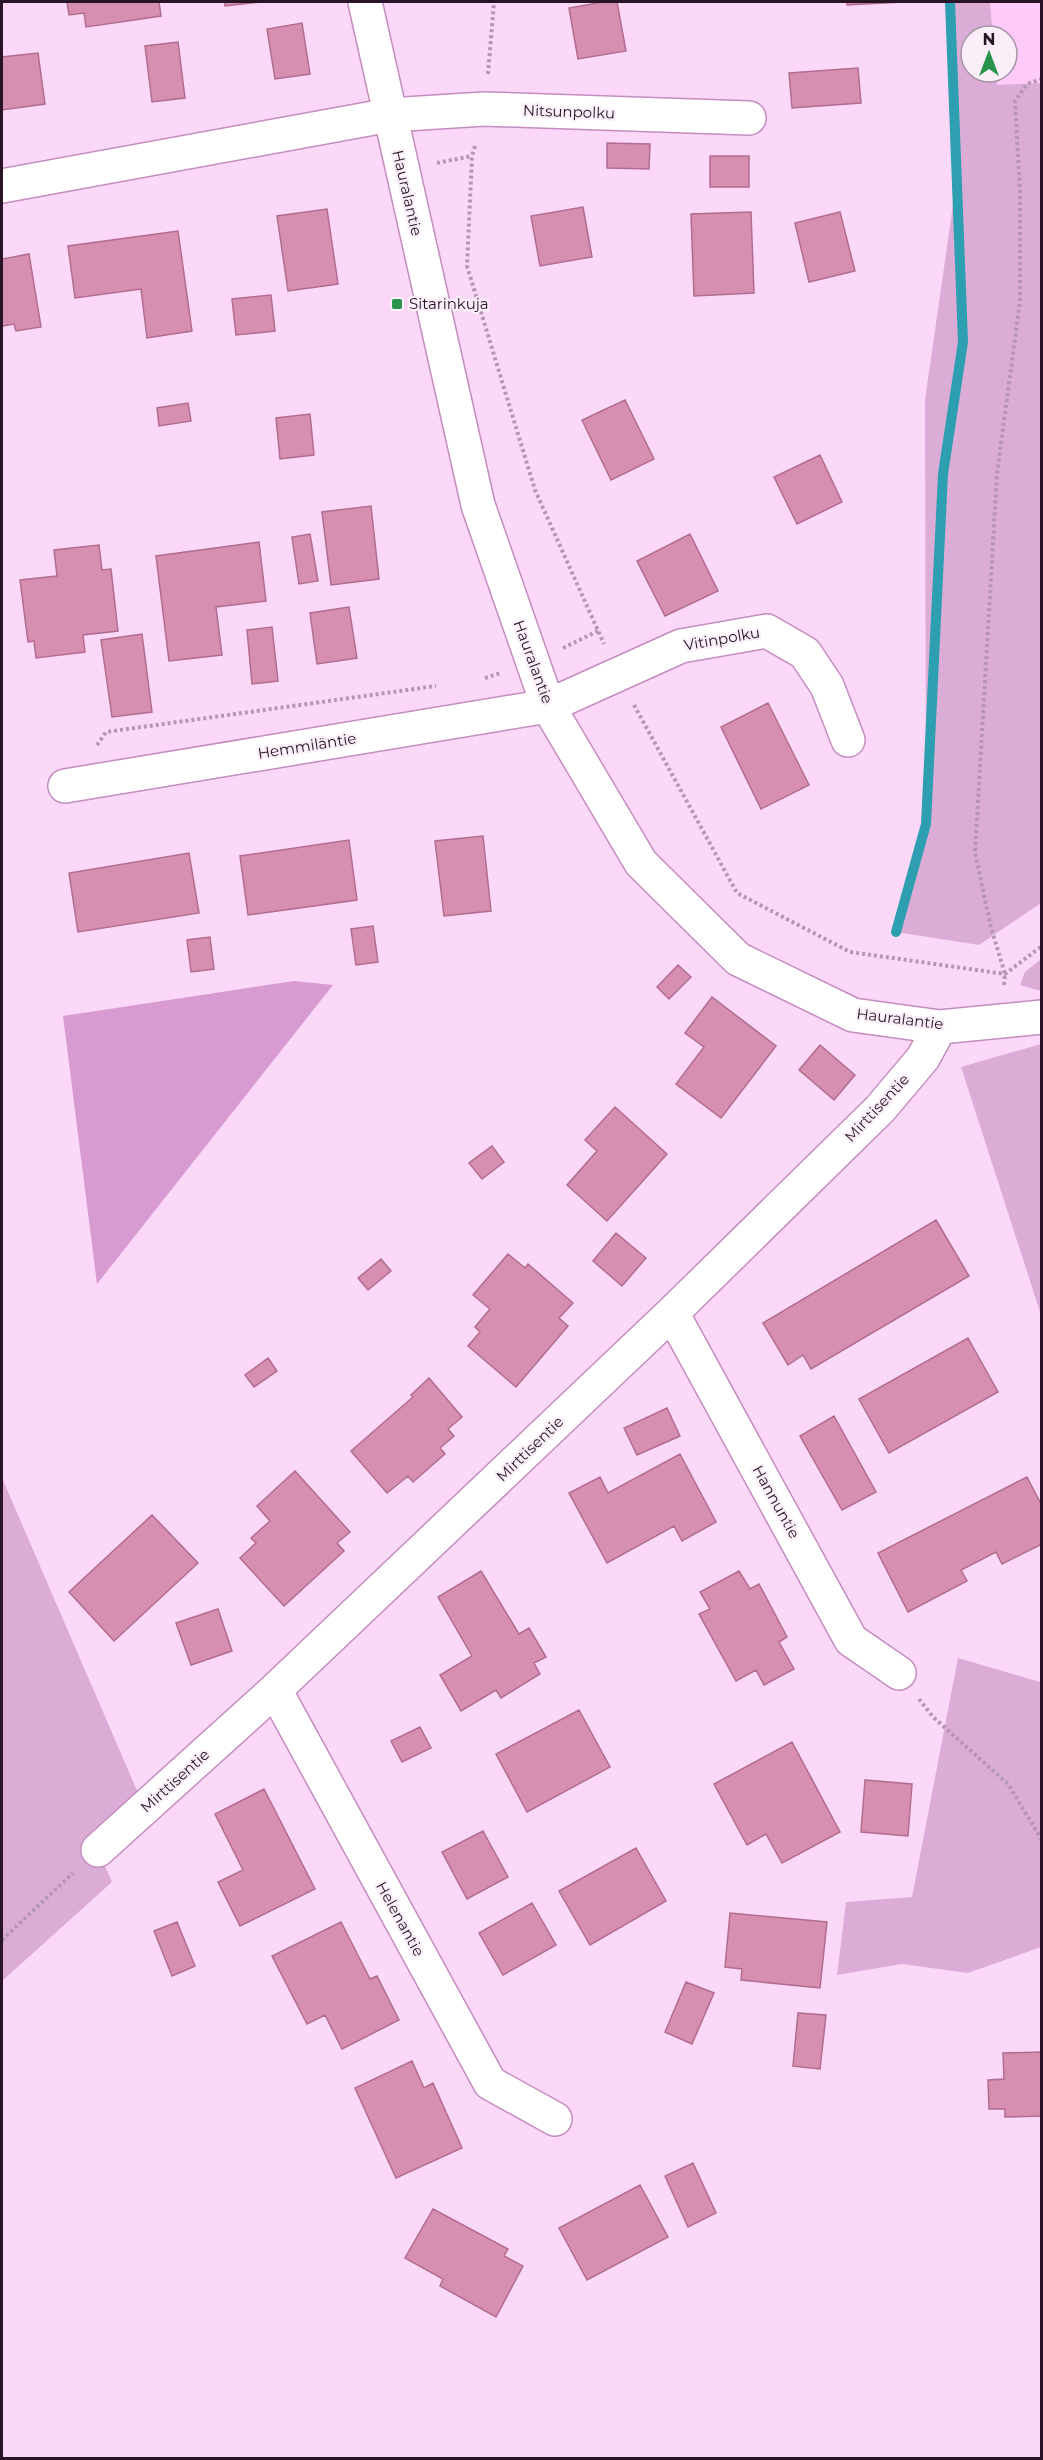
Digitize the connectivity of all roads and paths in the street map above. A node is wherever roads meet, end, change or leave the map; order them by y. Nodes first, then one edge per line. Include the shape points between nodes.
1 (365, 2) edge
2 (494, 2) edge
3 (1041, 79) edge
4 (484, 109) junction
5 (390, 115) junction
6 (749, 118) dead end
7 (2, 186) edge
8 (598, 631) junction
9 (533, 663) junction
10 (616, 674) junction
11 (480, 680) dead end
12 (445, 685) dead end
13 (548, 706) junction
14 (848, 740) dead end
15 (65, 786) joint
16 (1041, 946) edge
17 (1005, 974) junction
18 (1041, 1017) edge
19 (940, 1027) junction
20 (672, 1313) junction
21 (899, 1673) joint
22 (275, 1690) junction
23 (1041, 1839) edge
24 (98, 1850) joint
25 (2, 1940) edge
26 (555, 2119) dead end

1 - 5 street, Hauralantie
2 - 4 path
3 - 17 path via 1027,84 1015,101 1020,301 997,474 975,854
4 - 5 street, Nitsunpolku
4 - 6 street, Nitsunpolku
4 - 8 path via 472,156 467,266 535,490
5 - 7 street
5 - 9 street, Hauralantie via 478,505
8 - 9 path
8 - 10 path
9 - 11 path
9 - 13 street, Hauralantie
10 - 13 street, Vitinpolku
10 - 14 street, Vitinpolku via 681,646 767,631 805,653 827,686
10 - 17 path via 737,893 850,952
12 - 15 path via 106,732
13 - 15 street, Hemmiläntie
13 - 19 street, Hauralantie via 641,863 738,959 853,1014
16 - 17 path
18 - 19 street, Hauralantie
19 - 20 street, Mirttisentie via 923,1058 880,1109
20 - 21 street, Hannuntie via 851,1640
20 - 22 street, Mirttisentie
21 - 23 path via 933,1717 1008,1784
22 - 24 street, Mirttisentie
22 - 26 street, Helenantie via 490,2083
24 - 25 path

